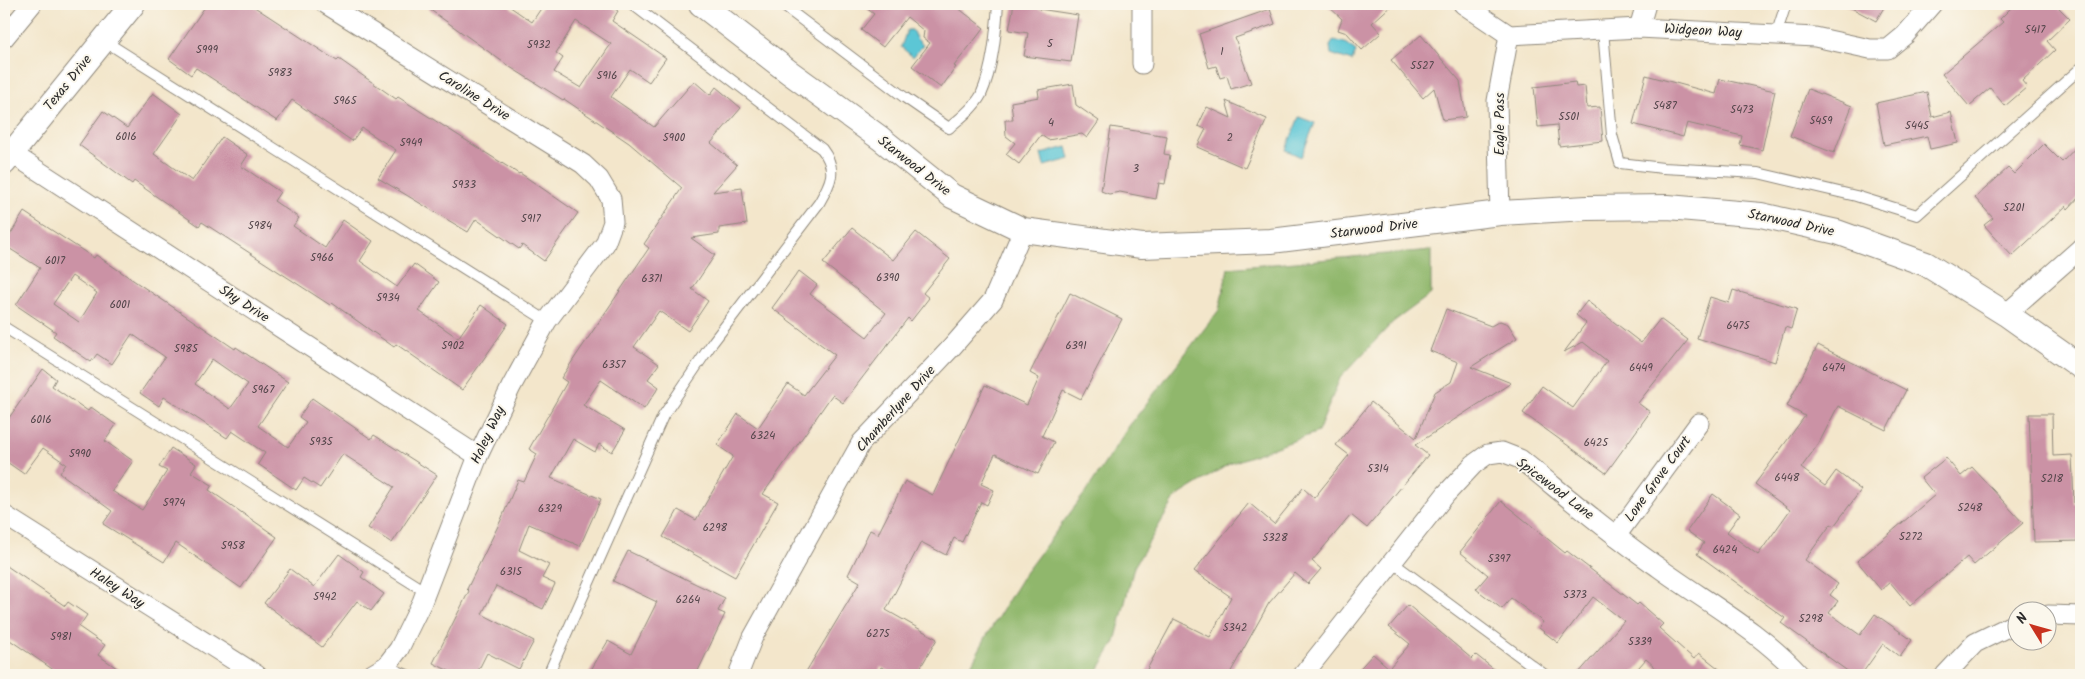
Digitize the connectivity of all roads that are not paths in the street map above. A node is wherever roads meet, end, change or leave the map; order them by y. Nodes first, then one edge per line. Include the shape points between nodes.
1 (32, 4) edge
2 (133, 4) edge
3 (632, 4) edge
4 (701, 4) edge
5 (781, 4) edge
6 (998, 4) edge
7 (1142, 4) edge
8 (1463, 4) edge
9 (1646, 4) edge
10 (1786, 4) edge
11 (1932, 4) edge
12 (331, 5) edge
13 (1638, 28) junction
14 (1603, 30) junction
15 (1509, 35) junction
16 (1776, 35) junction
17 (4, 38) edge
18 (103, 40) junction
19 (1142, 64) dead end
20 (2081, 68) edge
21 (6, 154) edge
22 (611, 199) joint
23 (1500, 213) junction
24 (1023, 230) junction
25 (2081, 248) edge
26 (2006, 314) junction
27 (547, 321) junction
28 (4, 327) edge
29 (2081, 367) edge
30 (1699, 423) dead end
31 (478, 456) junction
32 (4, 515) edge
33 (1616, 536) junction
34 (1392, 562) junction
35 (426, 592) junction
36 (2058, 615) edge
37 (2081, 616) edge
38 (2008, 627) edge
39 (379, 671) edge
40 (257, 675) edge
41 (407, 675) edge
42 (548, 675) edge
43 (738, 675) edge
44 (1303, 675) edge
45 (1545, 675) edge
46 (1800, 675) edge
47 (1945, 675) edge

1 - 17 street
2 - 18 street, Texas Drive
3 - 42 lane via 822,149 832,167 830,183 819,203 713,342 663,416
4 - 24 street, Starwood Drive via 952,196
5 - 6 lane via 949,128 981,95 992,56
7 - 19 street
8 - 15 street
9 - 13 street
10 - 16 lane
11 - 16 street, Widgeon Way via 1888,49 1870,49 1815,37
12 - 22 street, Caroline Drive via 583,164 599,178
13 - 14 street, Widgeon Way
13 - 16 street, Widgeon Way
14 - 15 street, Widgeon Way
14 - 20 lane via 1612,135 1620,163 1758,173 1856,196 1917,216
15 - 23 street, Eagle Pass via 1498,101
18 - 21 street, Texas Drive
18 - 27 lane
21 - 31 street, Shy Drive
22 - 27 street, Haley Way via 613,222 605,244
23 - 24 street, Starwood Drive via 1251,242 1142,246
23 - 26 street, Starwood Drive via 1668,207 1761,215 1837,232 1926,264
24 - 43 street, Chamberlyne Drive via 993,300 861,443 753,637
25 - 26 street
26 - 29 street, Starwood Drive
27 - 31 street, Haley Way
28 - 35 lane
30 - 33 street, Lone Grove Court
31 - 35 street, Haley Way
32 - 40 street, Haley Way
33 - 34 street, Spicewood Lane via 1520,459 1502,452 1488,454 1474,464
33 - 46 street, Spicewood Lane via 1731,616
34 - 44 street, Spicewood Lane
34 - 45 lane
35 - 39 street, Haley Way via 399,649
36 - 37 street
38 - 47 street via 1975,643
39 - 41 lane

